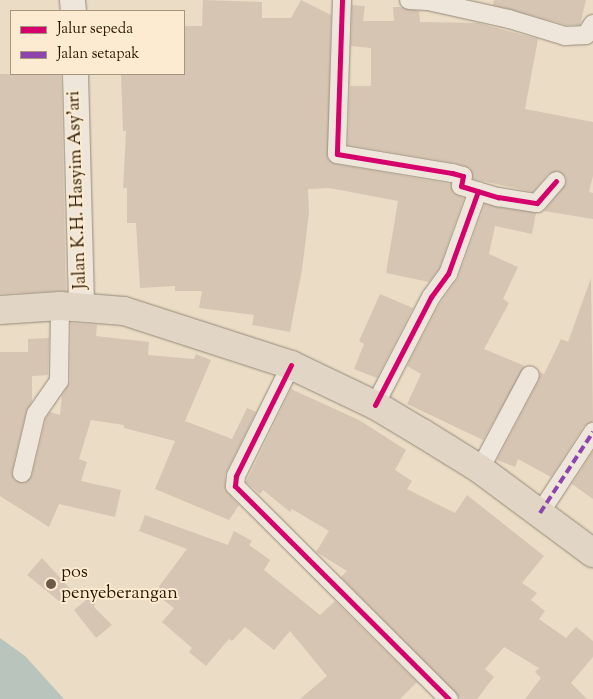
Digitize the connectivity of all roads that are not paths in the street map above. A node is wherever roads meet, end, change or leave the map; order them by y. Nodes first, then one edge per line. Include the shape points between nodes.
1 (342, 0) edge
2 (409, 0) edge
3 (428, 0) edge
4 (593, 24) edge
5 (75, 75) edge
6 (556, 181) dead end
7 (478, 191) junction
8 (70, 306) junction
9 (0, 310) edge
10 (291, 365) junction
11 (530, 375) dead end
12 (374, 405) junction
13 (593, 432) edge
14 (480, 469) junction
15 (22, 473) dead end
16 (540, 513) junction
17 (593, 553) edge
18 (446, 698) edge

1 - 7 street via 337,154 452,172 463,176 461,186
2 - 3 street
3 - 4 street via 565,36 586,35
5 - 8 main road, Jalan K.H. Hasyim Asy'ari
6 - 7 street via 536,202
7 - 12 street via 448,274 431,297
8 - 9 main road
8 - 10 main road via 124,311
8 - 15 street via 59,382 36,414
10 - 12 main road
10 - 18 street via 236,476 236,486
11 - 14 street
12 - 14 main road
13 - 16 street
14 - 16 main road
16 - 17 main road

